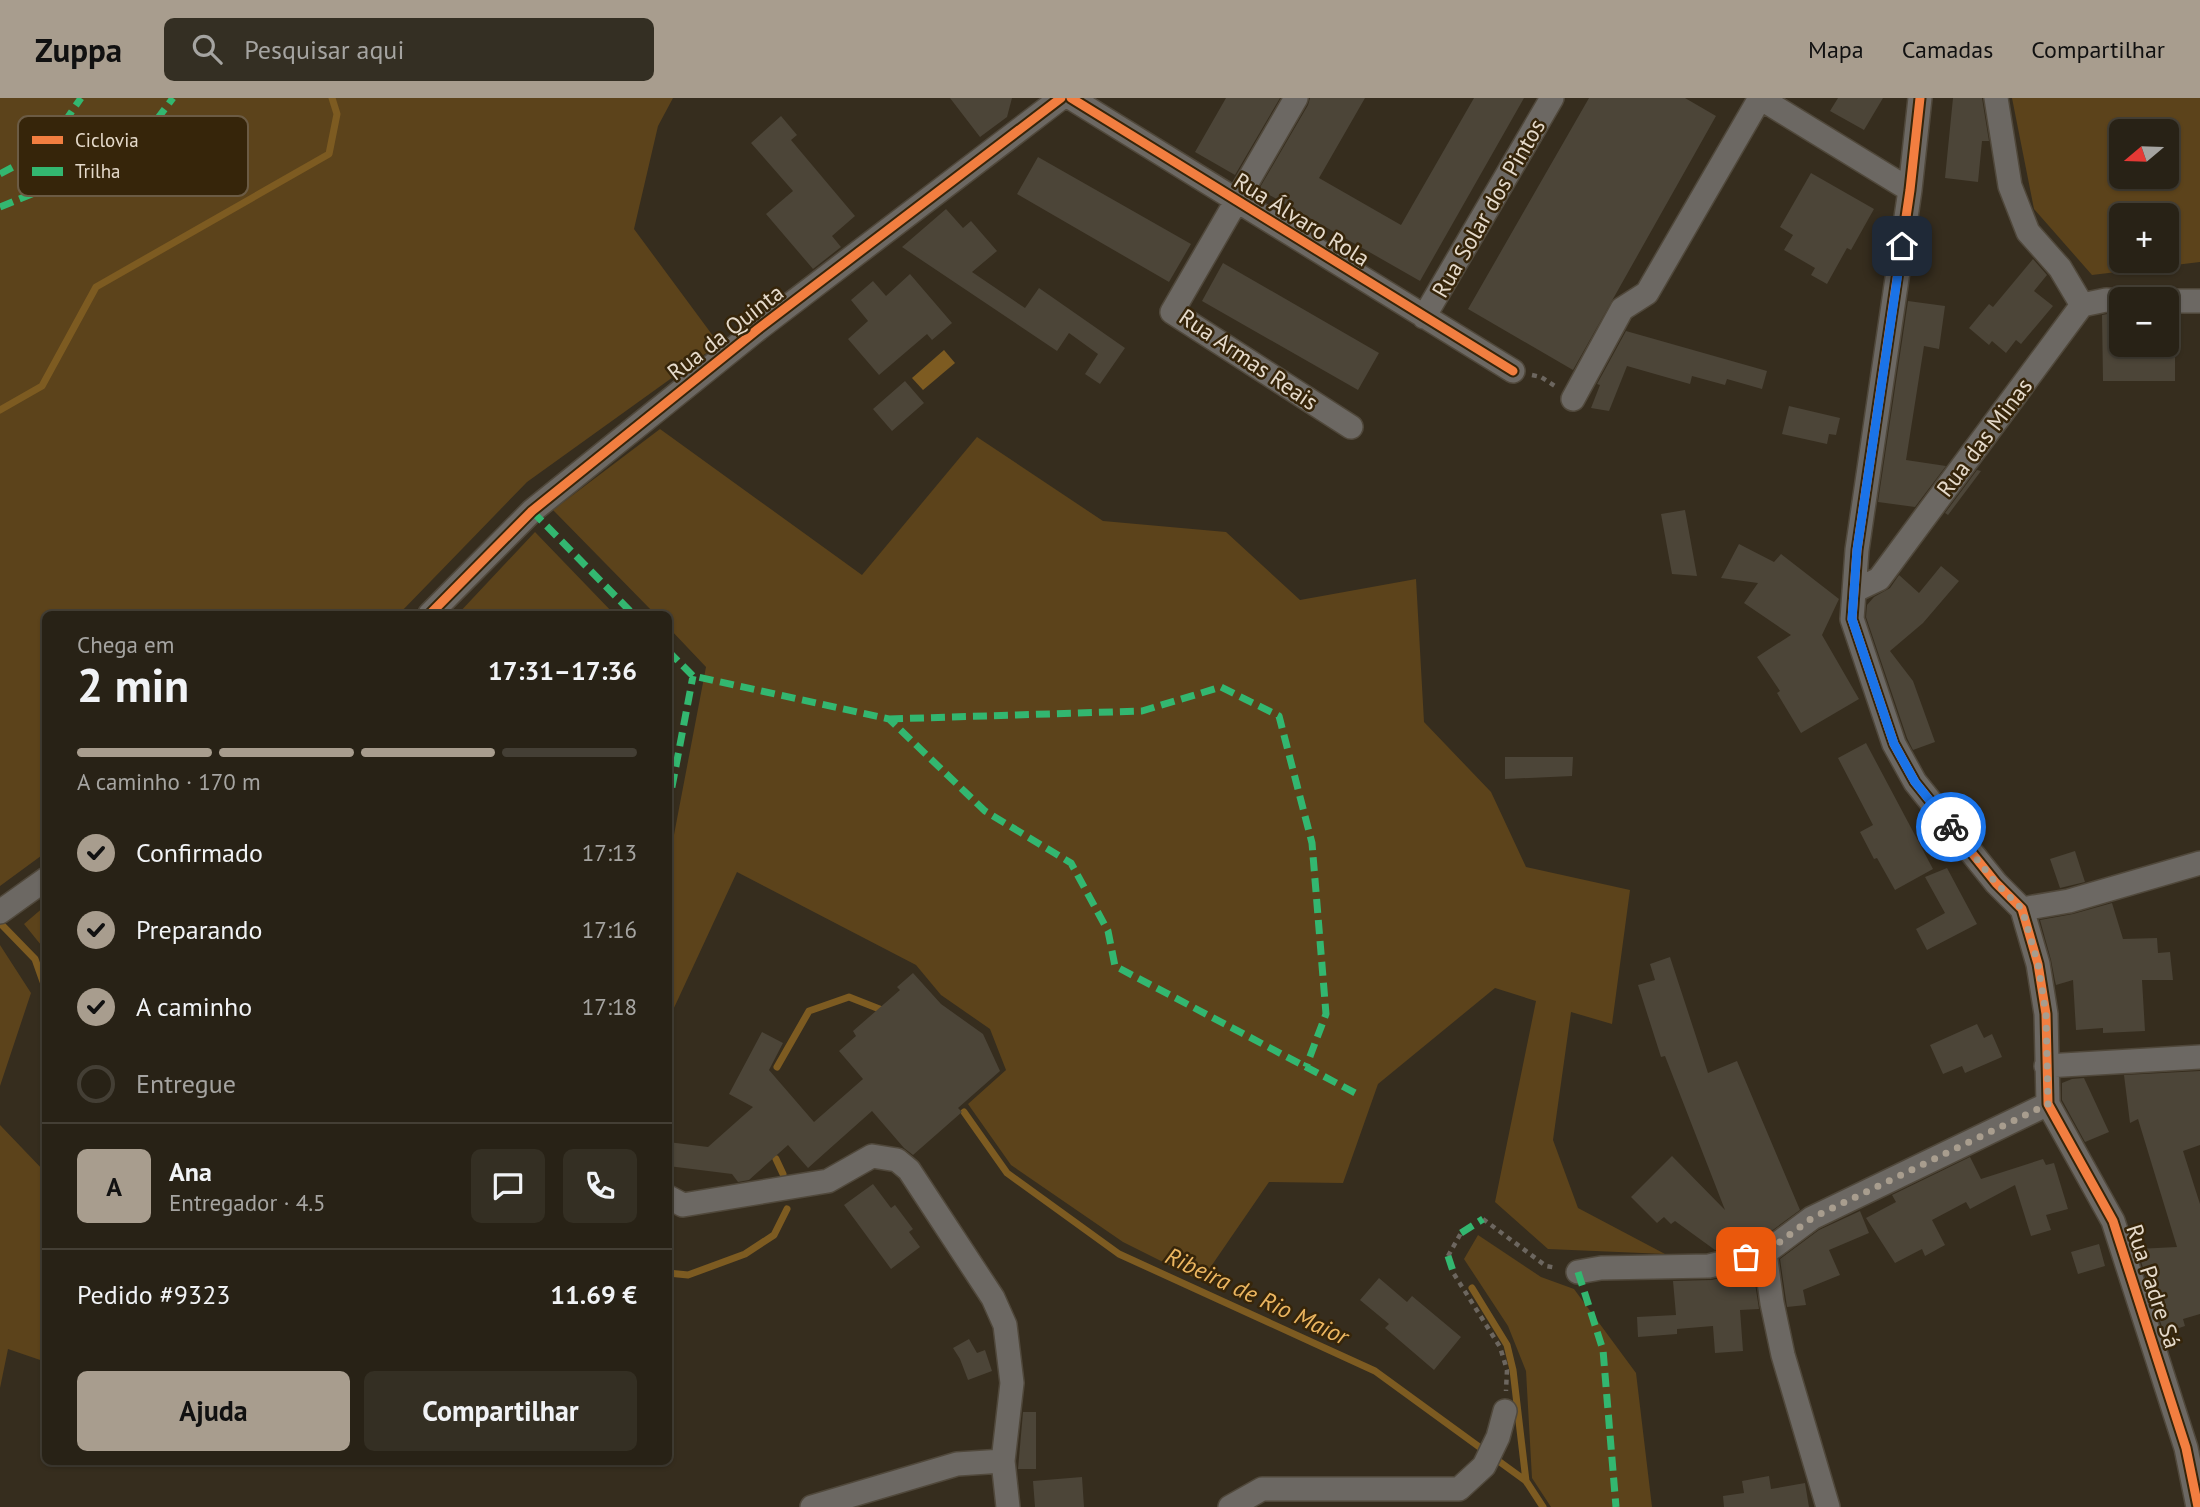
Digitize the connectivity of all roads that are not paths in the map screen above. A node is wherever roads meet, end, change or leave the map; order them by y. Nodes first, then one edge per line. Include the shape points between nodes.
1 (1060, 98) edge
2 (1071, 98) edge
3 (1296, 98) edge
4 (1552, 98) edge
5 (1760, 98) edge
6 (1920, 98) edge
7 (1996, 98) edge
8 (1910, 190) junction
9 (1236, 200) junction
10 (2109, 300) edge
11 (2179, 301) edge
12 (2200, 301) edge
13 (2082, 305) junction
14 (1424, 317) junction
15 (1513, 371) road end
16 (1573, 398) road end
17 (1351, 427) dead end
18 (1854, 591) junction
19 (433, 611) edge
20 (2200, 863) edge
21 (42, 882) edge
22 (2022, 909) junction
23 (0, 912) edge
24 (2200, 1057) edge
25 (2046, 1066) junction
26 (2048, 1104) junction
27 (672, 1199) edge
28 (1765, 1253) junction
29 (1578, 1272) road end
30 (1505, 1411) road end
31 (1003, 1461) junction
32 (812, 1507) edge
33 (1008, 1507) edge
34 (1230, 1507) edge
35 (1828, 1507) edge
36 (2198, 1507) edge

1 - 19 street, Rua da Quinta via 758,329 532,511
2 - 9 street, Rua Álvaro Rola
3 - 9 street, Rua Armas Reais
4 - 14 street, Rua Solar dos Pintos
5 - 8 street
5 - 16 street via 1647,293 1622,309
6 - 8 street, Rua Padre Sá
7 - 13 street via 2010,186 2028,232 2060,268
8 - 18 street, Rua Padre Sá
9 - 14 street, Rua Álvaro Rola
9 - 17 street, Rua Armas Reais via 1172,312
10 - 13 street
11 - 12 street
13 - 18 street, Rua das Minas via 1878,579
14 - 15 street, Rua Álvaro Rola
18 - 22 street, Rua Padre Sá via 1852,619 1894,744 1915,782
20 - 22 street via 2069,901
21 - 23 street
22 - 25 street, Rua Padre Sá via 2043,989
24 - 25 street
25 - 26 street, Rua Padre Sá
26 - 28 street via 1812,1218
26 - 36 street, Rua Padre Sá via 2113,1221 2186,1448
27 - 31 street via 683,1205 828,1181 872,1156 897,1160 909,1171 993,1298 1005,1325 1012,1383
28 - 29 street via 1709,1266
28 - 35 street via 1783,1355
30 - 34 street via 1485,1466 1459,1489 1262,1489
31 - 32 street via 957,1464
31 - 33 street

